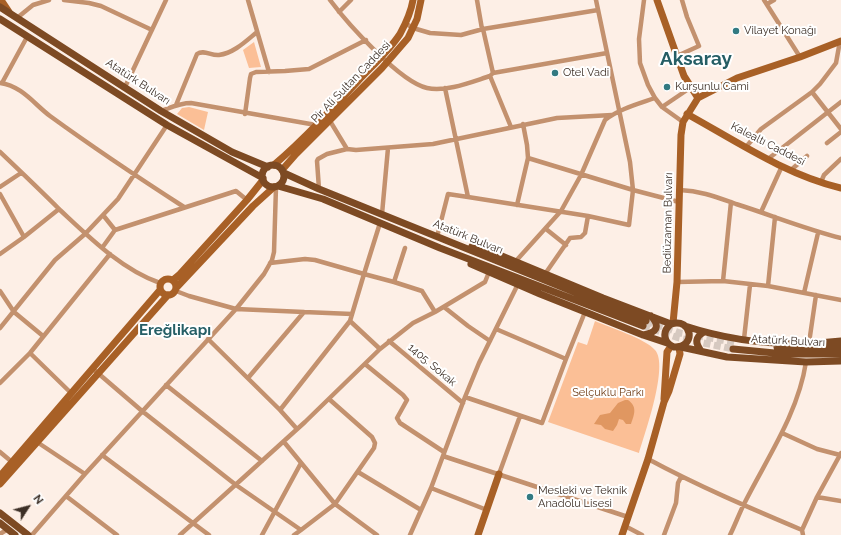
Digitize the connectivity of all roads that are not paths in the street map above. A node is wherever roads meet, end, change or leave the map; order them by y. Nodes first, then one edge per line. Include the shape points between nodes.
1 (1, 0) edge
2 (49, 0) edge
3 (64, 0) edge
4 (166, 0) edge
5 (248, 0) edge
6 (330, 0) edge
7 (350, 0) edge
8 (413, 0) edge
9 (421, 0) edge
10 (477, 0) edge
11 (596, 0) edge
12 (644, 0) edge
13 (682, 0) edge
14 (774, 0) edge
15 (89, 1) edge
16 (658, 1) edge
17 (766, 2) edge
18 (0, 7) edge
19 (598, 10) junction
20 (9, 12) junction
21 (339, 12) junction
22 (17, 18) junction
23 (0, 19) edge
24 (405, 23) junction
25 (413, 28) junction
26 (483, 29) junction
27 (152, 30) junction
28 (257, 32) junction
29 (27, 37) junction
30 (366, 40) junction
31 (841, 41) edge
32 (607, 53) junction
33 (381, 56) junction
34 (677, 56) junction
35 (800, 57) junction
36 (387, 62) junction
37 (269, 72) junction
38 (491, 75) junction
39 (1, 83) edge
40 (125, 87) junction
41 (445, 88) junction
42 (690, 88) junction
43 (812, 92) junction
44 (655, 98) junction
45 (698, 98) junction
46 (841, 102) edge
47 (176, 105) junction
48 (662, 107) junction
49 (161, 111) junction
50 (619, 112) junction
51 (828, 112) junction
52 (245, 114) junction
53 (687, 114) junction
54 (612, 115) junction
55 (327, 118) junction
56 (683, 122) junction
57 (523, 124) junction
58 (168, 125) junction
59 (511, 127) junction
60 (318, 128) junction
61 (841, 129) edge
62 (841, 132) edge
63 (456, 138) junction
64 (827, 143) dead end
65 (746, 147) junction
66 (388, 148) junction
67 (347, 149) junction
68 (0, 152) edge
69 (807, 156) dead end
70 (528, 158) junction
71 (768, 159) junction
72 (841, 159) edge
73 (271, 166) junction
74 (782, 166) junction
75 (792, 170) junction
76 (283, 171) junction
77 (22, 173) junction
78 (135, 175) junction
79 (581, 175) junction
80 (263, 179) junction
81 (821, 182) junction
82 (276, 187) junction
83 (0, 188) edge
84 (841, 188) edge
85 (319, 189) junction
86 (633, 190) junction
87 (680, 190) junction
88 (0, 194) edge
89 (468, 197) junction
90 (247, 200) junction
91 (679, 202) junction
92 (731, 202) junction
93 (517, 205) junction
94 (184, 207) junction
95 (59, 209) junction
96 (561, 212) junction
97 (761, 212) junction
98 (382, 214) junction
99 (103, 215) junction
100 (588, 216) junction
101 (775, 217) junction
102 (380, 223) junction
103 (546, 229) junction
104 (115, 230) junction
105 (818, 233) junction
106 (85, 234) junction
107 (24, 237) junction
108 (437, 237) junction
109 (841, 238) edge
110 (444, 240) junction
111 (566, 245) junction
112 (102, 248) junction
113 (405, 248) dead end
114 (440, 248) junction
115 (0, 254) edge
116 (110, 254) junction
117 (515, 262) junction
118 (270, 263) junction
119 (489, 272) junction
120 (364, 274) junction
121 (545, 274) junction
122 (173, 280) junction
123 (723, 281) junction
124 (394, 282) junction
125 (677, 282) junction
126 (518, 284) junction
127 (750, 285) junction
128 (768, 286) junction
129 (160, 287) junction
130 (176, 289) junction
131 (0, 291) edge
132 (804, 293) junction
133 (168, 295) junction
134 (816, 295) junction
135 (841, 300) edge
136 (444, 307) junction
137 (236, 308) junction
138 (14, 312) junction
139 (304, 312) junction
140 (436, 312) junction
141 (585, 312) junction
142 (352, 314) junction
143 (350, 321) junction
144 (646, 321) junction
145 (672, 324) junction
146 (685, 326) junction
147 (0, 328) edge
148 (496, 329) junction
149 (704, 332) junction
150 (643, 335) junction
151 (43, 336) junction
152 (208, 339) junction
153 (744, 339) junction
154 (490, 341) junction
155 (841, 341) edge
156 (390, 342) junction
157 (809, 343) junction
158 (669, 345) junction
159 (680, 347) junction
160 (841, 347) edge
161 (380, 349) junction
162 (701, 351) junction
163 (30, 353) junction
164 (841, 354) edge
165 (566, 358) junction
166 (841, 361) edge
167 (806, 362) junction
168 (365, 364) junction
169 (92, 368) junction
170 (98, 374) junction
171 (248, 378) junction
172 (0, 383) edge
173 (166, 385) junction
174 (71, 393) junction
175 (465, 397) junction
176 (329, 398) junction
177 (664, 402) junction
178 (462, 403) junction
179 (280, 410) junction
180 (142, 411) junction
181 (520, 416) junction
182 (297, 429) junction
183 (782, 433) junction
184 (37, 442) junction
185 (284, 442) junction
186 (0, 452) edge
187 (443, 454) junction
188 (841, 454) edge
189 (102, 455) junction
190 (648, 459) junction
191 (262, 461) junction
192 (12, 462) junction
193 (301, 463) junction
194 (358, 472) junction
195 (85, 474) junction
196 (499, 474) junction
197 (0, 476) edge
198 (681, 477) junction
199 (0, 484) edge
200 (236, 485) junction
201 (431, 488) junction
202 (66, 496) junction
203 (817, 497) junction
204 (841, 501) edge
205 (335, 504) junction
206 (743, 505) junction
207 (421, 510) junction
208 (487, 510) junction
209 (274, 512) junction
210 (0, 513) edge
211 (628, 517) junction
212 (0, 523) edge
213 (193, 524) junction
214 (625, 526) junction
215 (8, 529) junction
216 (300, 530) junction
217 (803, 532) edge
218 (0, 534) edge
219 (16, 535) edge
220 (28, 535) edge
221 (32, 535) edge
222 (117, 535) edge
223 (180, 535) edge
224 (209, 535) edge
225 (262, 535) edge
226 (294, 535) edge
227 (376, 535) edge
228 (410, 535) edge
229 (478, 535) edge
230 (622, 535) edge
231 (642, 535) edge
232 (664, 535) edge
233 (730, 535) edge

1 - 20 main road
2 - 22 street via 33,4
3 - 15 street
4 - 27 street
5 - 28 street
6 - 21 street
7 - 21 street
8 - 24 main road via 412,10
9 - 25 main road, Pir Ali Sultan Caddesi
10 - 26 street
11 - 19 street
12 - 44 street via 639,38 640,62
13 - 34 street via 699,46
14 - 17 street
15 - 27 street
16 - 34 main road
17 - 35 street
18 - 20 main road, Atatürk Bulvarı
19 - 26 street
19 - 32 street
20 - 22 main road, Atatürk Bulvarı
21 - 30 street
22 - 40 main road, Atatürk Bulvarı
23 - 29 main road, Atatürk Bulvarı
24 - 25 street
24 - 33 main road via 400,34
25 - 26 street via 445,35 461,35
25 - 36 main road, Pir Ali Sultan Caddesi via 408,38
26 - 38 street
27 - 40 street
28 - 37 street
28 - 47 street via 226,53 217,56 203,52 197,54
29 - 39 street
29 - 58 main road, Atatürk Bulvarı
30 - 33 street
30 - 37 street via 309,69
31 - 35 main road
31 - 43 street via 836,63
32 - 38 street
32 - 50 street
33 - 36 street
33 - 55 main road
34 - 42 main road
35 - 45 main road via 737,78
36 - 41 street via 426,88
36 - 55 main road, Pir Ali Sultan Caddesi
37 - 52 street via 251,74
38 - 41 street
38 - 59 street
39 - 78 street via 22,91 49,115
40 - 49 main road, Atatürk Bulvarı
41 - 63 street
42 - 45 main road
42 - 48 street
43 - 51 street
43 - 65 street via 761,129
44 - 48 street
44 - 50 street
45 - 53 main road
46 - 51 street
47 - 49 street
47 - 52 street via 191,103
48 - 56 street
49 - 73 main road, Atatürk Bulvarı via 232,152
50 - 54 street
50 - 86 street
51 - 61 street
51 - 71 street
52 - 60 street
53 - 56 main road
53 - 65 main road, Kalealtı Caddesi
54 - 57 street via 557,118
54 - 79 street via 605,120
55 - 60 main road
55 - 67 street
56 - 87 main road, Bediüzaman Bulvarı
57 - 59 street
57 - 70 street
58 - 78 street
58 - 80 main road, Atatürk Bulvarı
59 - 63 street
60 - 73 main road
60 - 76 main road, Pir Ali Sultan Caddesi
62 - 64 street
63 - 66 street via 433,144
63 - 89 street
65 - 71 main road, Kalealtı Caddesi
66 - 67 street
66 - 98 street
67 - 85 street via 318,159
68 - 77 street
69 - 75 street
70 - 79 street
70 - 93 street
71 - 74 main road, Kalealtı Caddesi
72 - 81 street via 824,175
73 - 76 main road via 279,167
73 - 80 main road via 263,173
74 - 75 main road, Kalealtı Caddesi
74 - 97 street
75 - 81 main road, Kalealtı Caddesi
76 - 82 main road via 283,182
76 - 85 main road, Atatürk Bulvarı
77 - 83 street
77 - 95 street
78 - 94 street
78 - 99 street
79 - 86 street
79 - 96 street
80 - 82 main road via 268,186
80 - 90 main road
81 - 84 main road, Kalealtı Caddesi
82 - 102 main road, Atatürk Bulvarı via 323,199
82 - 118 street via 274,252
82 - 130 main road via 253,206
85 - 98 main road, Atatürk Bulvarı
86 - 91 street
86 - 100 street via 629,225
87 - 91 main road, Bediüzaman Bulvarı
87 - 92 street via 695,190
88 - 107 street
89 - 93 street
89 - 108 street via 448,194
90 - 94 street via 236,191
90 - 122 main road
91 - 125 main road, Bediüzaman Bulvarı
92 - 97 street
92 - 123 street
93 - 96 street
94 - 104 street
95 - 106 street
95 - 107 street
96 - 100 street
96 - 103 street
97 - 101 street
98 - 108 main road, Atatürk Bulvarı
99 - 104 street
99 - 106 street
100 - 111 street via 585,233 570,238
101 - 105 street
101 - 128 street
102 - 114 main road, Atatürk Bulvarı
102 - 120 street
103 - 111 street
103 - 117 street
104 - 112 street
105 - 109 street
105 - 132 street
106 - 112 street
106 - 138 street via 55,260
107 - 115 street
108 - 110 main road, Atatürk Bulvarı
110 - 117 main road via 485,249
110 - 144 main road, Atatürk Bulvarı
111 - 121 street
112 - 116 street
113 - 124 street
114 - 119 main road
114 - 144 main road, Atatürk Bulvarı
116 - 129 street
116 - 151 street
117 - 121 main road
118 - 120 street via 315,260
118 - 137 street
119 - 126 main road
119 - 136 street via 485,282
120 - 124 street
120 - 142 street
121 - 144 main road via 604,298
122 - 129 main road via 164,279
122 - 130 main road
123 - 125 street
123 - 127 street
124 - 140 street via 422,292
125 - 145 main road, Bediüzaman Bulvarı
126 - 141 main road
126 - 148 street
127 - 128 street
127 - 153 street
128 - 132 street
129 - 133 main road via 163,294
129 - 169 main road
130 - 133 main road
130 - 137 street via 189,296
131 - 138 street
132 - 134 street
133 - 170 main road
134 - 135 street
134 - 157 street
136 - 140 street
136 - 154 street
137 - 139 street
137 - 152 street
138 - 147 street
138 - 151 street
139 - 142 street
139 - 171 street
140 - 156 street via 413,323
141 - 150 main road
141 - 165 street
142 - 143 street
143 - 161 street
143 - 179 street
144 - 145 main road
144 - 150 main road via 656,323 656,329 652,334
145 - 146 main road
145 - 158 main road via 666,329 664,337
146 - 149 main road
146 - 159 main road via 689,337
148 - 154 street
148 - 165 street
149 - 153 main road
149 - 162 main road via 696,340
150 - 158 main road
151 - 163 street
152 - 171 street
152 - 173 street
153 - 157 main road
154 - 175 street
155 - 157 main road
156 - 161 street
156 - 178 street, 1405. Sokak
158 - 159 main road
158 - 177 main road
159 - 162 main road
159 - 177 main road
160 - 164 main road, Atatürk Bulvarı via 734,346 784,354
161 - 168 street
162 - 167 main road via 727,357
163 - 172 street
163 - 174 street
165 - 181 street via 542,423
166 - 167 main road
167 - 183 street via 799,392
168 - 176 street
168 - 187 street via 407,400 397,418 400,423
169 - 170 street
169 - 174 main road
170 - 180 street
170 - 184 main road
171 - 179 street
173 - 180 street
173 - 191 street
174 - 192 main road
175 - 178 street
175 - 181 street
176 - 182 street
176 - 194 street via 372,437 375,443
177 - 190 main road
178 - 187 street
179 - 182 street
180 - 189 street
180 - 200 street
181 - 196 street
182 - 185 street
183 - 188 street via 817,449
183 - 206 street
184 - 195 street
184 - 199 main road
185 - 191 street
185 - 193 street
186 - 192 street
187 - 196 street
187 - 201 street
188 - 203 street
189 - 195 street
189 - 213 street
190 - 198 street
190 - 211 main road
191 - 200 street
192 - 197 main road
193 - 205 street
193 - 209 street
194 - 205 street
194 - 207 street
195 - 202 street
196 - 208 main road
196 - 211 street
198 - 206 street
198 - 232 street via 676,490 676,503
200 - 209 street
200 - 213 street
201 - 207 street
201 - 208 street
202 - 221 street
202 - 222 street
203 - 204 street
203 - 217 street
205 - 216 street
205 - 227 street
206 - 217 street
206 - 233 street
207 - 228 street
208 - 229 main road
209 - 216 street
209 - 225 street
210 - 220 main road
211 - 214 main road
212 - 215 main road
213 - 223 street
213 - 224 street
214 - 230 main road
214 - 231 street
215 - 218 street
215 - 219 main road
216 - 226 street

